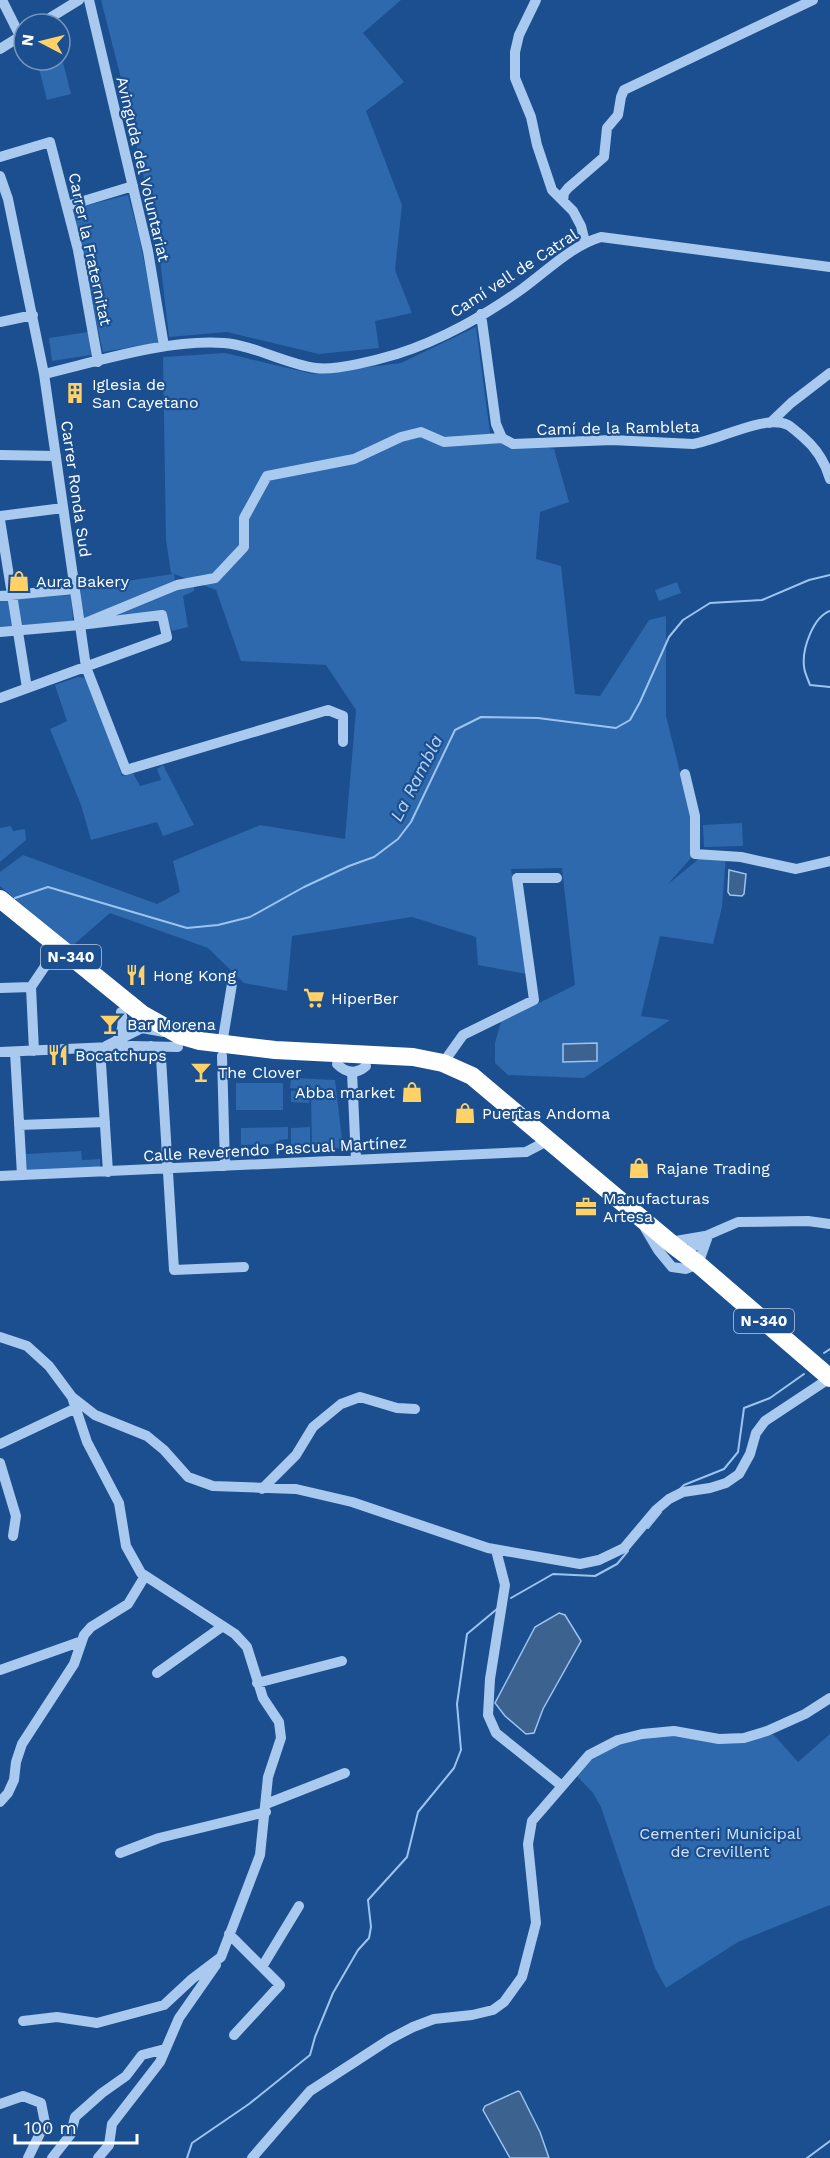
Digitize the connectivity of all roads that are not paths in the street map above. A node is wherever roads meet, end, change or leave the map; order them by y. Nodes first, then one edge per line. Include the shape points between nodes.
1 (2, 0) edge
2 (79, 0) edge
3 (89, 0) edge
4 (536, 0) edge
5 (813, 0) edge
6 (60, 12) edge
7 (12, 18) edge
8 (0, 157) edge
9 (0, 176) edge
10 (133, 186) junction
11 (4, 201) edge
12 (563, 201) junction
13 (67, 206) junction
14 (585, 242) junction
15 (830, 267) edge
16 (481, 314) junction
17 (33, 315) junction
18 (0, 322) edge
19 (164, 346) junction
20 (98, 362) junction
21 (830, 373) edge
22 (44, 374) junction
23 (770, 423) junction
24 (502, 438) junction
25 (0, 455) edge
26 (56, 456) junction
27 (830, 479) edge
28 (63, 508) junction
29 (0, 516) edge
30 (0, 520) edge
31 (75, 589) junction
32 (6, 596) edge
33 (80, 625) junction
34 (17, 631) junction
35 (0, 632) edge
36 (86, 667) junction
37 (27, 688) junction
38 (0, 698) edge
39 (343, 742) dead end
40 (685, 774) dead end
41 (830, 861) edge
42 (557, 878) dead end
43 (0, 899) edge
44 (0, 913) edge
45 (52, 956) junction
46 (232, 984) dead end
47 (31, 987) junction
48 (0, 988) edge
49 (121, 1012) junction
50 (142, 1021) junction
51 (117, 1040) junction
52 (178, 1041) junction
53 (132, 1046) junction
54 (151, 1046) junction
55 (100, 1048) junction
56 (222, 1050) junction
57 (33, 1051) junction
58 (0, 1052) edge
59 (15, 1052) junction
60 (443, 1063) junction
61 (352, 1068) junction
62 (497, 1098) junction
63 (105, 1122) junction
64 (19, 1125) junction
65 (549, 1140) junction
66 (356, 1160) junction
67 (225, 1166) junction
68 (168, 1169) junction
69 (108, 1172) junction
70 (22, 1175) junction
71 (0, 1176) edge
72 (629, 1209) junction
73 (830, 1224) edge
74 (708, 1235) junction
75 (669, 1243) junction
76 (691, 1259) junction
77 (244, 1267) dead end
78 (0, 1337) edge
79 (830, 1378) edge
80 (74, 1402) junction
81 (415, 1409) dead end
82 (0, 1444) edge
83 (0, 1463) edge
84 (262, 1489) junction
85 (13, 1536) dead end
86 (496, 1550) junction
87 (145, 1576) junction
88 (223, 1626) junction
89 (81, 1641) junction
90 (342, 1661) dead end
91 (0, 1670) edge
92 (157, 1673) dead end
93 (257, 1683) junction
94 (830, 1698) edge
95 (345, 1773) dead end
96 (562, 1786) junction
97 (0, 1802) edge
98 (266, 1808) junction
99 (120, 1853) dead end
100 (299, 1906) dead end
101 (229, 1934) junction
102 (221, 1958) junction
103 (262, 1967) junction
104 (23, 2021) dead end
105 (234, 2035) dead end
106 (165, 2049) junction
107 (0, 2104) edge
108 (28, 2158) edge
109 (52, 2158) edge
110 (98, 2158) edge
111 (252, 2158) edge

1 - 7 street
2 - 6 street
3 - 10 street, Avinguda del Voluntariat
4 - 12 street via 519,35 515,78 552,190
5 - 12 street via 624,90 618,115 607,128 604,157 568,188
8 - 13 street, Carrer la Fraternitat via 50,142
9 - 11 street, Carrer Ronda Sud
10 - 13 street
10 - 19 street, Avinguda del Voluntariat
11 - 17 street, Carrer Ronda Sud
12 - 14 street via 573,211
13 - 20 street, Carrer la Fraternitat
14 - 15 street, Camí vell de Catral via 601,237
14 - 16 street, Camí vell de Catral
16 - 19 street, Camí vell de Catral via 450,333 396,354 333,368 316,368 225,343
16 - 24 street via 496,424
17 - 18 street
17 - 22 street, Carrer Ronda Sud
19 - 20 street, Camí vell de Catral
20 - 22 street, Camí vell de Catral
21 - 23 street
22 - 26 street, Carrer Ronda Sud
23 - 24 street, Camí de la Rambleta via 693,444 612,440 513,444
23 - 27 street via 789,425 810,443 826,465
24 - 33 street, Camí de la Rambleta via 444,442 421,432 354,459 267,476 244,518 244,547 215,578 177,585
25 - 26 street
26 - 28 street, Carrer Ronda Sud
28 - 29 street
28 - 31 street, Carrer Ronda Sud
30 - 32 street
31 - 32 street
31 - 33 street, Carrer Ronda Sud
32 - 34 street
33 - 34 street
33 - 36 street, Carrer Ronda Sud
33 - 36 street via 162,615 167,638
34 - 35 street
34 - 37 street
36 - 37 street
36 - 39 street, Carrer Ronda Sud via 126,770 328,710 343,716
37 - 38 street
40 - 41 street via 695,816 695,854 741,857 796,869
42 - 60 street via 517,878 534,1000 463,1035
43 - 50 highway, N-340
44 - 45 highway, N-340
45 - 47 street
45 - 49 highway, N-340
46 - 56 street
47 - 48 street
47 - 57 street
49 - 50 highway, N-340
49 - 51 street via 122,1033
50 - 51 street
50 - 52 highway, N-340
50 - 53 street via 142,1036
51 - 55 street
52 - 54 street
52 - 56 highway, N-340
53 - 54 street
53 - 55 street
54 - 68 street via 161,1059
55 - 57 street
55 - 63 street
56 - 60 highway, N-340 via 413,1057
56 - 61 highway, N-340
56 - 67 street
57 - 59 street
58 - 59 street
59 - 64 street
60 - 62 highway, N-340 via 472,1076
61 - 62 highway, N-340 via 440,1072 471,1082
61 - 66 street
62 - 65 highway, N-340
63 - 64 street
63 - 69 street
64 - 70 street
65 - 66 street, Calle Reverendo Pascual Martínez via 526,1152
65 - 72 highway, N-340
66 - 67 street, Calle Reverendo Pascual Martínez
67 - 68 street, Calle Reverendo Pascual Martínez
68 - 69 street, Calle Reverendo Pascual Martínez
68 - 77 street via 174,1270
69 - 70 street, Calle Reverendo Pascual Martínez
70 - 71 street, Calle Reverendo Pascual Martínez
72 - 75 highway, N-340
72 - 76 street via 672,1267 686,1269
73 - 74 street via 738,1222
74 - 75 street
74 - 76 street
74 - 76 street
75 - 76 highway, N-340
76 - 79 highway, N-340
78 - 80 street via 27,1346 49,1366
79 - 86 street via 765,1421 739,1474 726,1483 669,1498 624,1548 580,1564
80 - 82 street
80 - 84 street via 147,1436 188,1477 213,1486
80 - 87 street via 87,1442 119,1503 126,1546
81 - 84 street via 360,1397 341,1404 314,1427 296,1455
83 - 85 street via 16,1516
84 - 86 street via 296,1489 351,1502
86 - 96 street via 505,1585 488,1715 496,1733
87 - 88 street
87 - 89 street via 131,1601 91,1627
88 - 92 street
88 - 93 street via 247,1647
89 - 91 street
89 - 97 street via 75,1664 22,1744 14,1780
90 - 93 street
93 - 98 street via 279,1722 281,1738 268,1777
94 - 96 street via 805,1714 744,1738 719,1739 674,1731 618,1740 589,1755
95 - 98 street
96 - 111 street via 532,1821 528,1845 537,1923 522,1977 504,2002 493,2010 434,2019 390,2039 310,2091
98 - 99 street
98 - 101 street via 260,1855
100 - 103 street
101 - 102 street
101 - 103 street
102 - 104 street via 164,2005 97,2024 57,2017
102 - 106 street via 179,2018
103 - 105 street via 280,1985
106 - 109 street via 142,2055 126,2076 75,2117 71,2134
106 - 110 street via 150,2076 112,2124 109,2145
107 - 108 street via 23,2096 41,2103 45,2123

